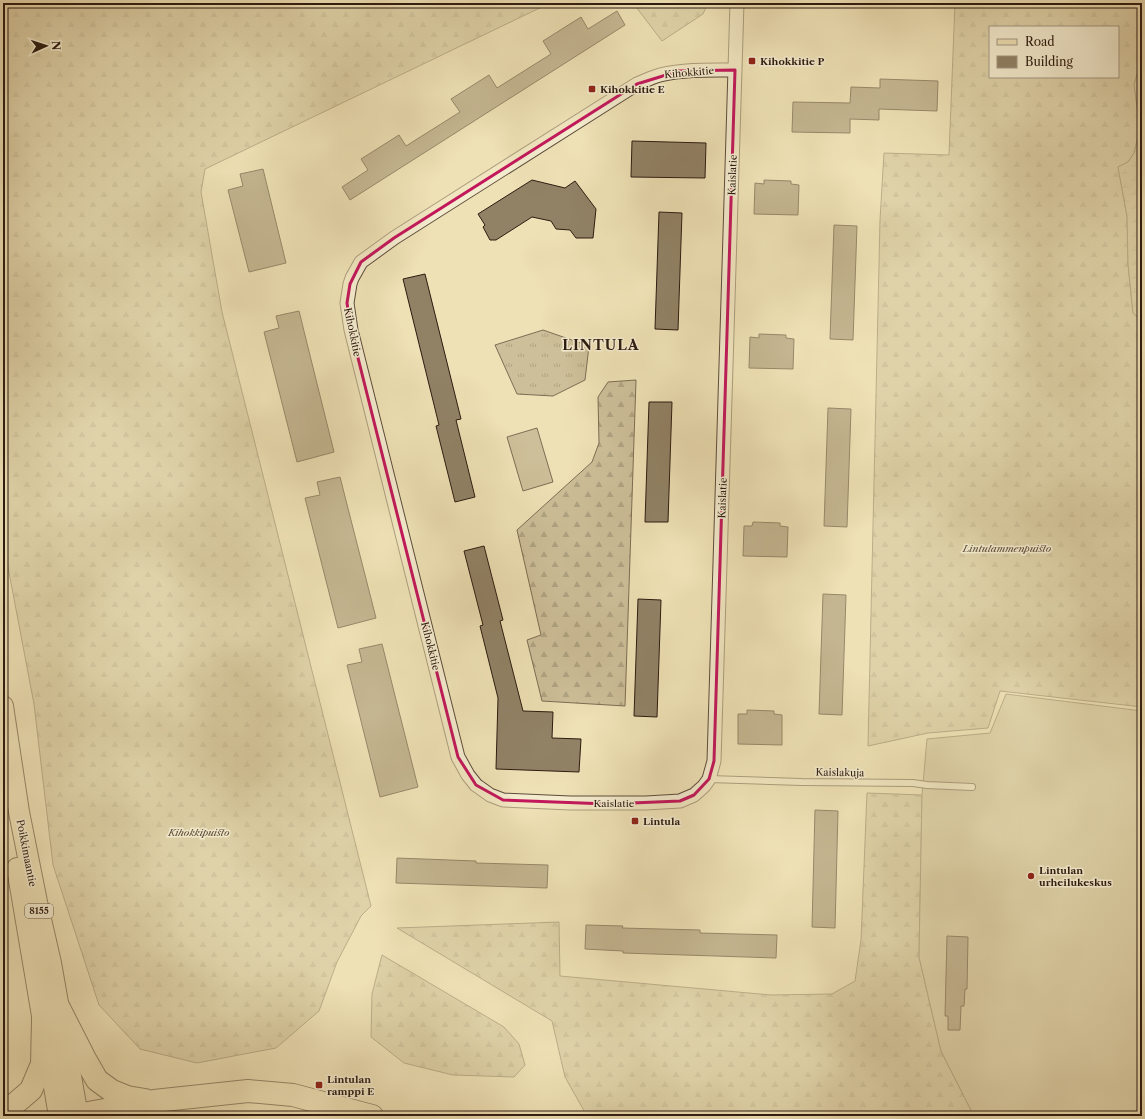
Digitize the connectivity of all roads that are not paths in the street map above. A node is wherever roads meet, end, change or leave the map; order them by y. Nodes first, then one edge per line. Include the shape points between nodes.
1 (737, 3) edge
2 (735, 70) junction
3 (3, 706) edge
4 (708, 779) junction
5 (3, 787) edge
6 (972, 787) dead end
7 (503, 800) joint
8 (51, 1014) junction
9 (154, 1101) junction
10 (3, 1111) edge
11 (72, 1116) edge
12 (372, 1116) edge

1 - 2 street, Kaislatie
2 - 4 street, Kaislatie via 714,761
2 - 7 street, Kihokkitie via 679,71 659,75 637,84 394,238 361,262 350,284 347,303 351,330 458,757 476,785
3 - 8 main road, Poikkimaantie / 8155 via 19,812 52,963
4 - 6 lane, Kaislakuja via 913,783
4 - 7 street, Kaislatie via 694,794 680,801 600,804
5 - 8 main road, Poikkimaantie / 8155
8 - 9 highway via 97,1080 112,1091 127,1097
8 - 10 highway via 42,1064 31,1090
8 - 11 main road, Poikkimaantie / 8155
9 - 11 highway
9 - 12 highway via 248,1092 293,1095

